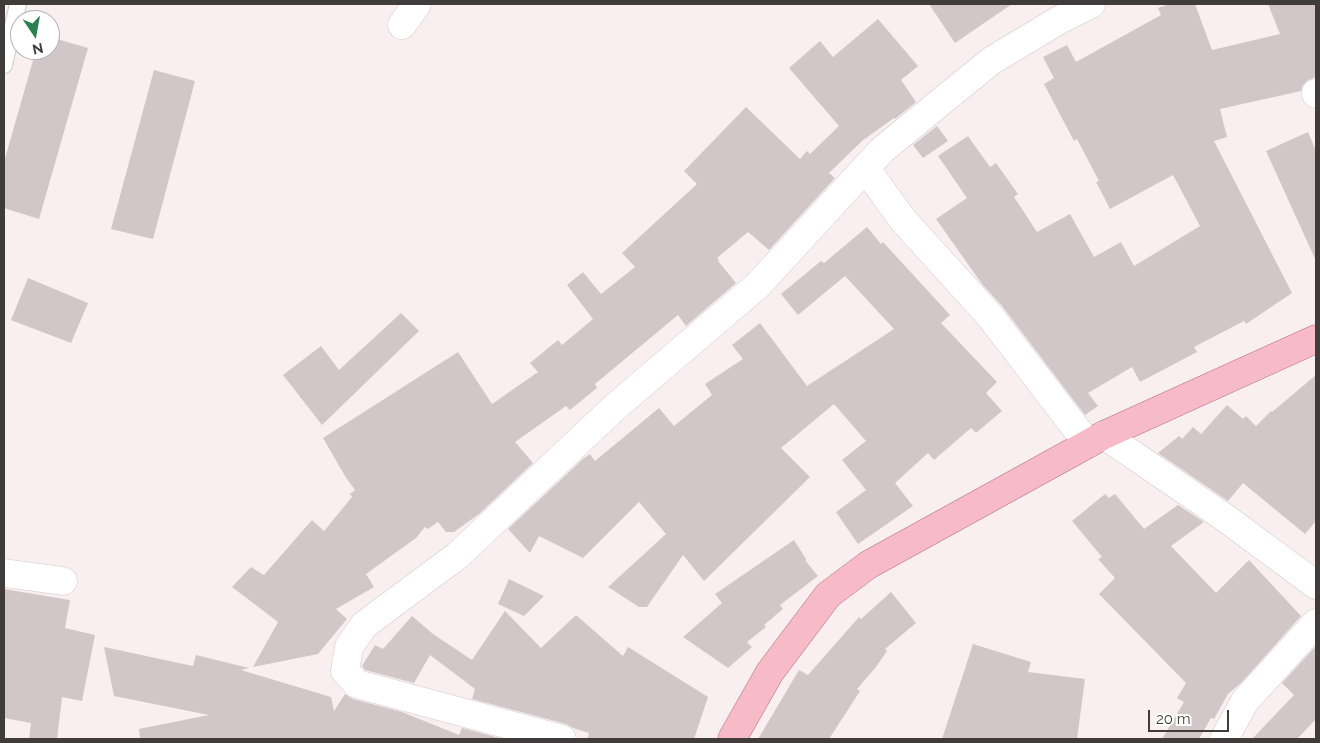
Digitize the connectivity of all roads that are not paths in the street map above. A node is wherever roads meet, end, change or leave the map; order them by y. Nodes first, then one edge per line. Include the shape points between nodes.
1 (18, 4) edge
2 (1091, 4) edge
3 (4, 65) edge
4 (866, 169) junction
5 (1316, 339) edge
6 (1096, 439) junction
7 (4, 573) edge
8 (63, 581) dead end
9 (1316, 585) edge
10 (1316, 623) edge
11 (562, 739) edge
12 (732, 739) edge
13 (1224, 739) edge

1 - 3 lane
2 - 4 street via 991,61 882,150
4 - 6 street via 903,220
4 - 11 street via 758,285 614,408 458,556 364,625 349,647 345,671 357,684
5 - 6 main road
6 - 9 street via 1224,517
6 - 12 main road via 868,565 828,595 770,672
7 - 8 street
10 - 13 street via 1245,701

